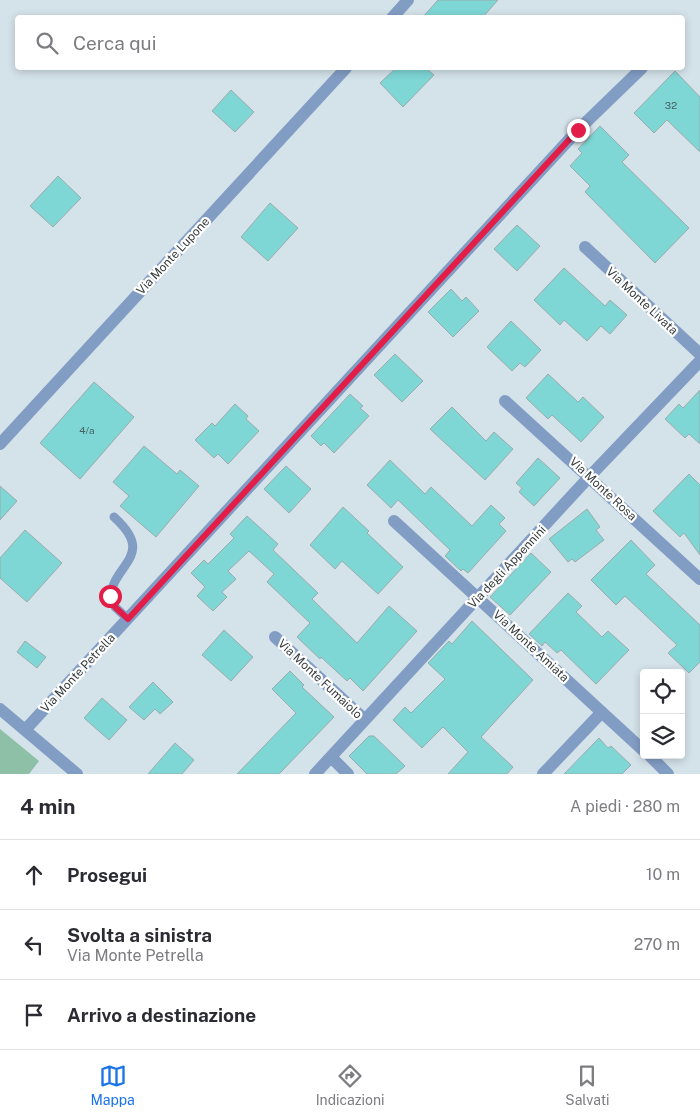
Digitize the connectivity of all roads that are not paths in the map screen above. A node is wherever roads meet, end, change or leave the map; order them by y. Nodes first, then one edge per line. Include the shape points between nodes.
1 (408, 0) edge
2 (395, 15) edge
3 (344, 70) edge
4 (640, 70) edge
5 (585, 247) dead end
6 (700, 354) edge
7 (700, 361) edge
8 (505, 400) dead end
9 (0, 444) edge
10 (590, 476) junction
11 (114, 517) dead end
12 (394, 521) dead end
13 (700, 579) edge
14 (479, 598) junction
15 (128, 619) junction
16 (275, 637) dead end
17 (0, 709) edge
18 (602, 712) junction
19 (365, 720) junction
20 (25, 730) junction
21 (640, 747) edge
22 (331, 757) junction
23 (652, 759) edge
24 (77, 774) edge
25 (315, 774) edge
26 (348, 774) edge
27 (543, 774) edge
28 (668, 774) edge

1 - 2 street
3 - 9 street, Via Monte Lupone
4 - 15 street, Via Monte Petrella via 578,130
5 - 6 street, Via Monte Livata
7 - 10 street, Via degli Appennini
8 - 10 street, Via Monte Rosa
10 - 13 street, Via Monte Rosa
10 - 14 street, Via degli Appennini
11 - 15 lane via 129,533 132,552 110,596 115,607
12 - 14 street, Via Monte Amiata
14 - 18 street, Via Monte Amiata
14 - 19 street, Via degli Appennini
15 - 20 street, Via Monte Petrella
16 - 19 street, Via Monte Fumaiolo
17 - 20 street
18 - 21 street, Via Monte Amiata
18 - 27 street
19 - 22 street, Via degli Appennini
20 - 24 street
22 - 25 street, Via degli Appennini
22 - 26 street
23 - 28 street

